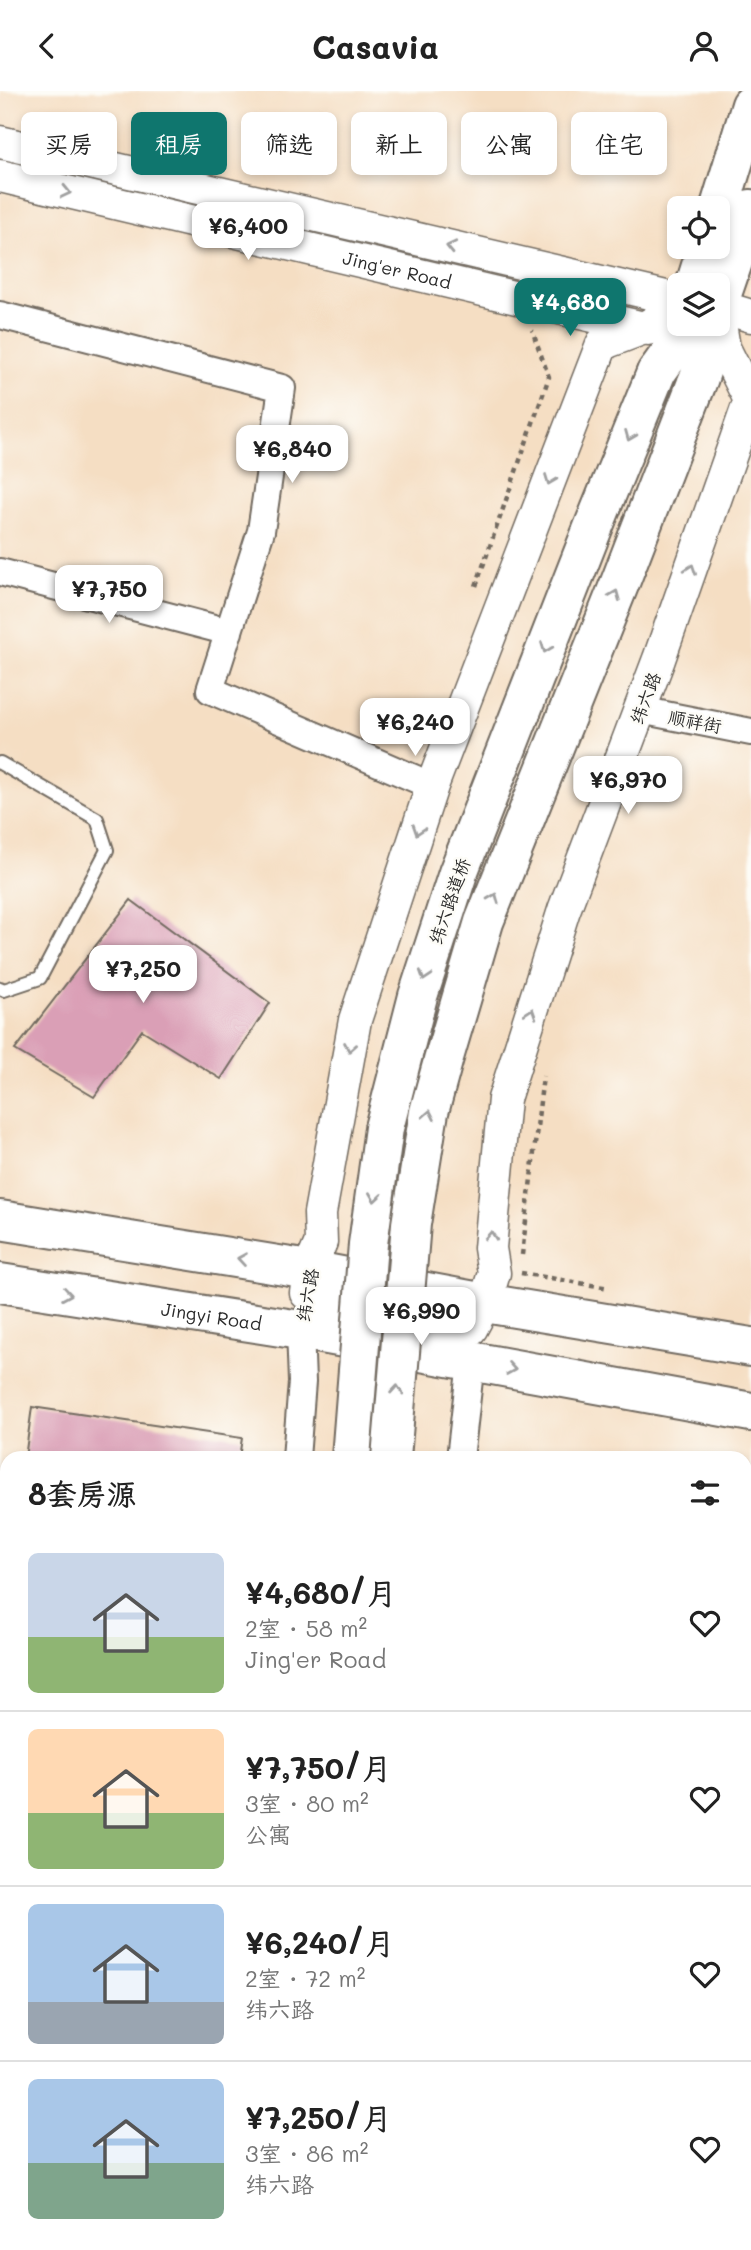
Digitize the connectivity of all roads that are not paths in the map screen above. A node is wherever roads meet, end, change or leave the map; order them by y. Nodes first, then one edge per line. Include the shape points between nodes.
1 (751, 105) edge
2 (0, 142) edge
3 (0, 176) edge
4 (723, 196) edge
5 (751, 209) edge
6 (725, 273) edge
7 (667, 297) edge
8 (0, 315) edge
9 (751, 316) edge
10 (667, 318) edge
11 (730, 320) edge
12 (667, 332) edge
13 (693, 336) edge
14 (703, 336) edge
15 (709, 336) edge
16 (0, 572) edge
17 (229, 632) junction
18 (640, 710) junction
19 (751, 732) edge
20 (0, 763) edge
21 (432, 786) junction
22 (0, 988) edge
23 (0, 1220) edge
24 (310, 1270) junction
25 (0, 1283) edge
26 (500, 1305) junction
27 (300, 1330) junction
28 (751, 1347) edge
29 (471, 1362) junction
30 (751, 1412) edge
31 (297, 1451) edge
32 (352, 1451) edge
33 (392, 1451) edge
34 (461, 1451) edge

1 - 4 main road
7 -> 2 street, Jing'er Road
3 -> 10 street, Jing'er Road
5 - 6 main road
8 - 17 street via 282,388 261,531
9 - 11 street, Jing'er Road
12 -> 21 street, 纬六路 via 602,344
13 -> 32 main road, 纬六路道桥, bridge via 656,373 463,861 418,996 384,1128 368,1244
33 -> 14 main road, bridge via 411,1224 429,1112 443,1061 484,922 704,366
18 -> 15 street, 纬六路 via 750,400
16 - 17 street
17 - 21 street via 210,690
18 - 19 street, 顺祥街
26 -> 18 street, 纬六路 via 490,1248 504,1099 564,910
20 - 22 lane via 96,819 107,850 40,978
21 -> 24 street, 纬六路 via 355,1020 320,1213 321,1242
24 -> 23 main road
24 - 26 main road
24 - 27 street, 纬六路
25 -> 27 main road, Jingyi Road
26 - 27 street, 纬六路 via 471,1329 321,1302
26 - 28 main road
27 - 29 main road, Jingyi Road
27 - 31 street via 302,1383
29 -> 30 main road, Jingyi Road
29 - 34 street

